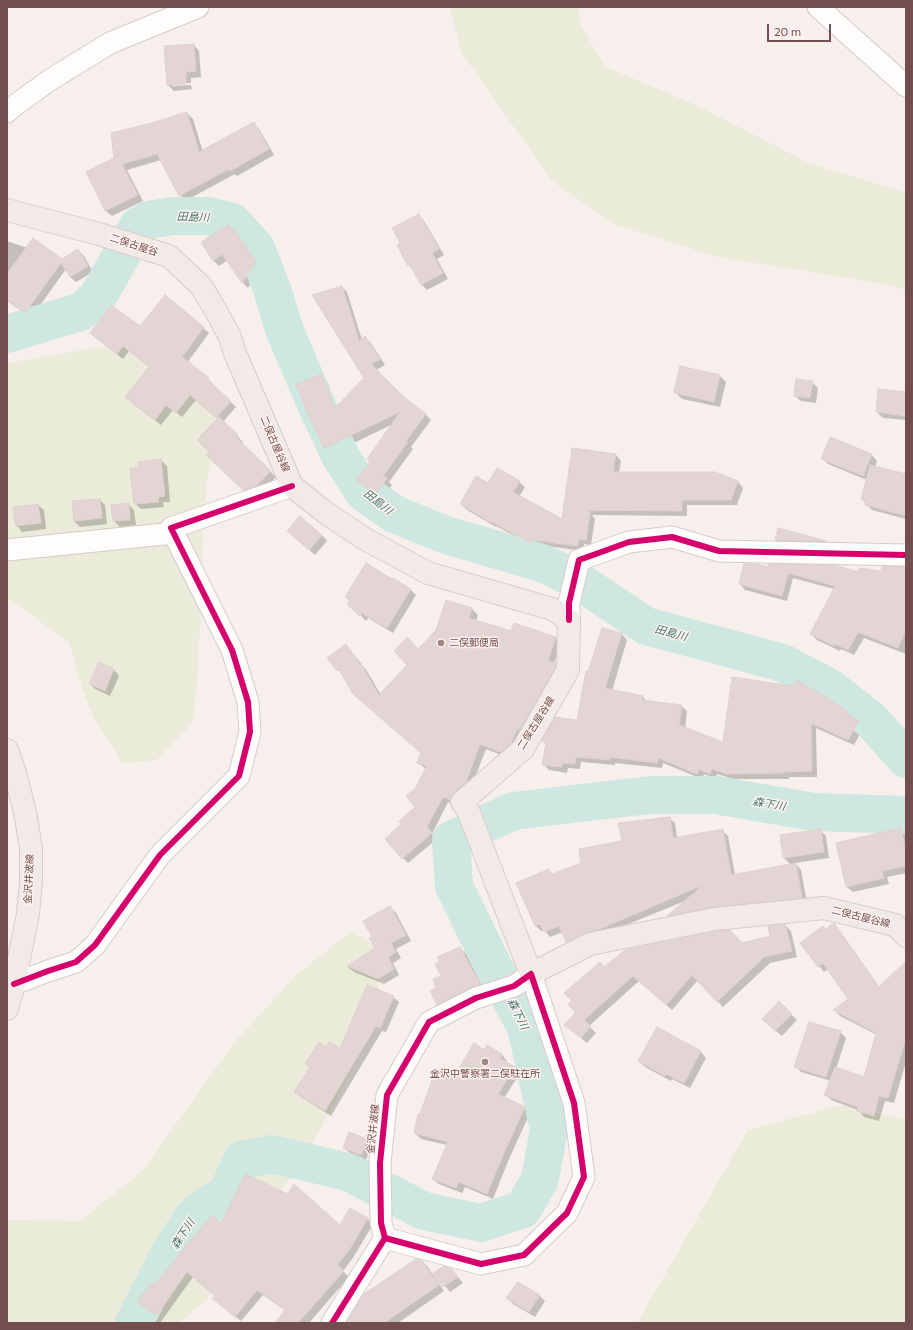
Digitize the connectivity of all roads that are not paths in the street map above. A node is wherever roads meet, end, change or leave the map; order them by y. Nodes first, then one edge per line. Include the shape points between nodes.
1 (198, 7) edge
2 (818, 7) edge
3 (906, 86) edge
4 (7, 112) edge
5 (7, 210) edge
6 (169, 256) joint
7 (292, 486) junction
8 (174, 533) junction
9 (7, 550) edge
10 (906, 554) edge
11 (569, 612) junction
12 (7, 750) edge
13 (906, 936) edge
14 (523, 980) junction
15 (14, 984) junction
16 (7, 1009) edge
17 (383, 1230) junction
18 (332, 1323) edge

1 - 4 street via 110,43 50,80
2 - 3 street
5 - 6 main road, 二俣古屋谷 via 99,234
6 - 7 main road, 二俣古屋谷線 via 201,286 230,337
7 - 8 street via 171,528
7 - 11 main road, 二俣古屋谷線 via 365,539 428,573
8 - 9 street
8 - 15 street via 232,650 248,702 250,732 239,776 160,855 95,945 76,962
10 - 11 street via 719,551 672,537 629,542 579,560
11 - 14 main road, 二俣古屋谷線 via 568,670 523,749 462,802 468,810 487,860
12 - 15 main road, 金沢井波線 via 25,812 31,848 28,914
13 - 14 main road, 二俣古屋谷線 via 894,925 824,908 715,919 590,944
14 - 17 street, 金沢井波線 via 476,998 429,1022 387,1095 380,1163
14 - 17 street via 574,1103 584,1177 566,1213 524,1255 481,1264
15 - 16 main road, 金沢井波線
17 - 18 street

